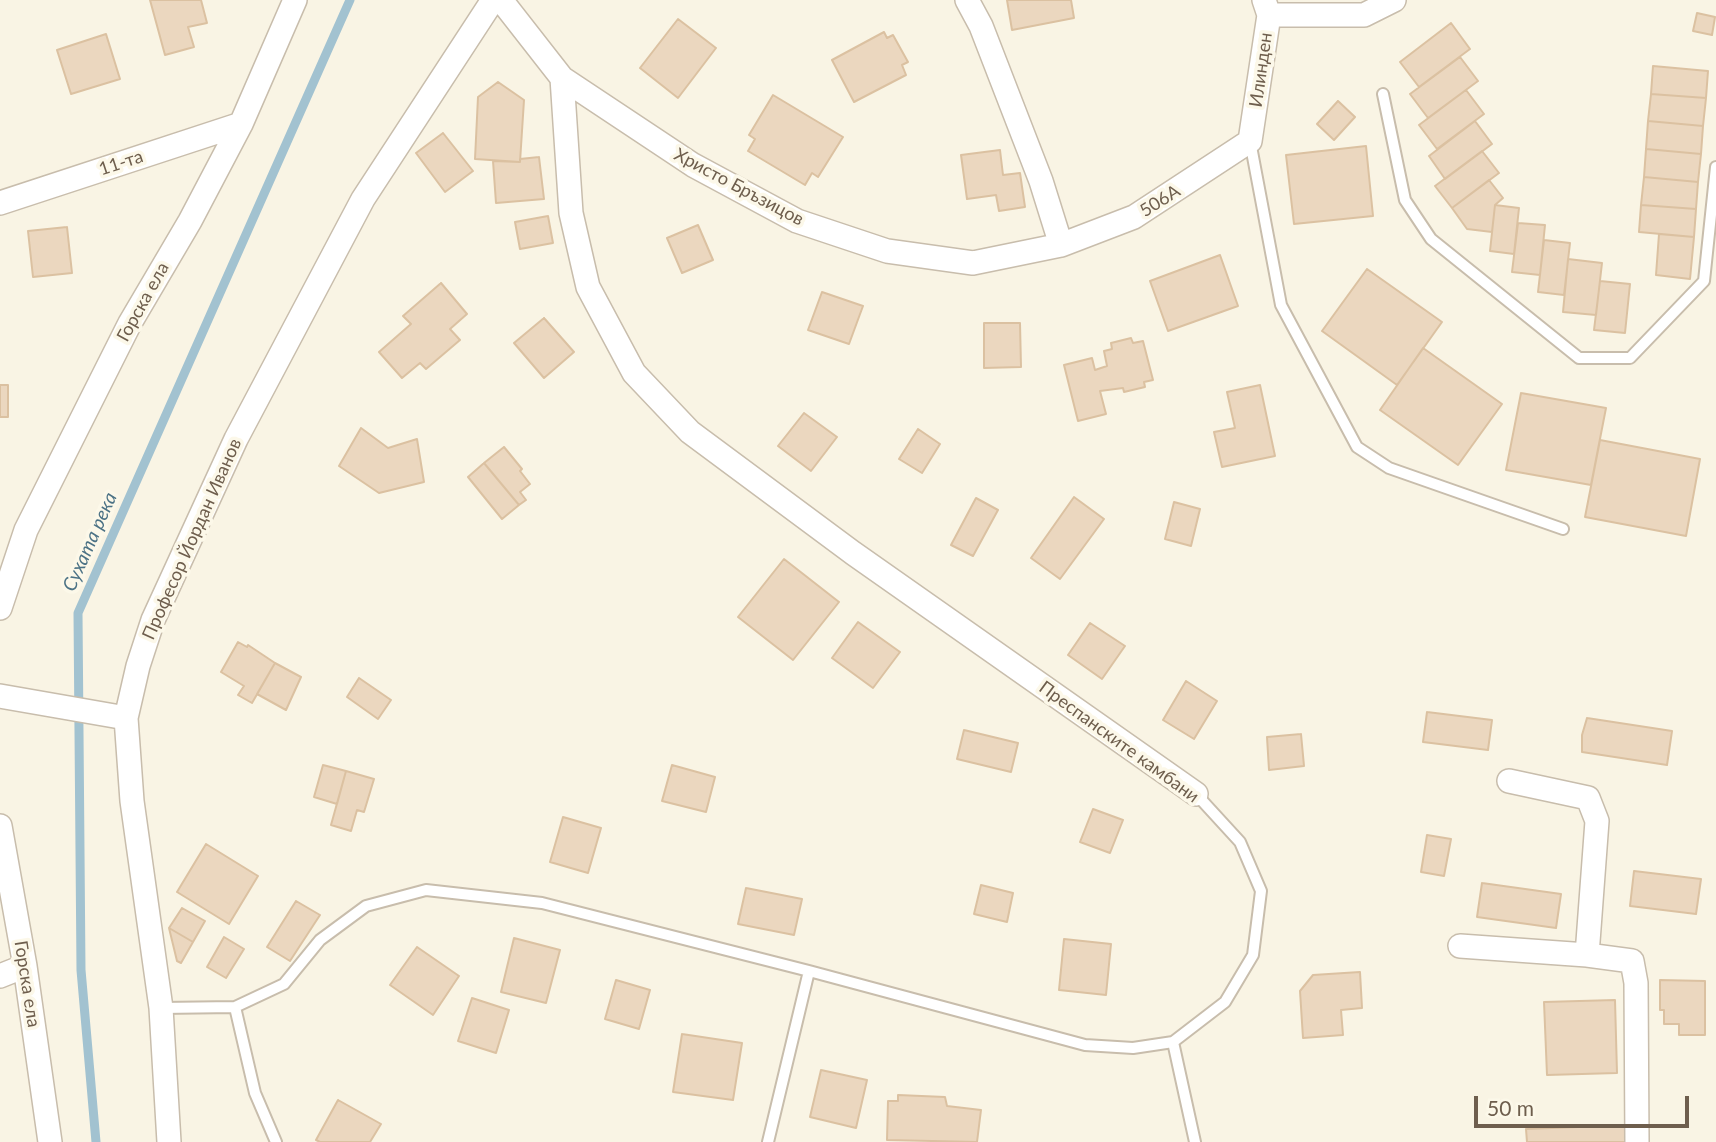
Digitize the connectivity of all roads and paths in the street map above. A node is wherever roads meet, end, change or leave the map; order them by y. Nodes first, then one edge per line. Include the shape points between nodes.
1 (295, 0) edge
2 (493, 0) edge
3 (501, 0) edge
4 (967, 0) edge
5 (1394, 0) edge
6 (1266, 8) edge
7 (562, 78) junction
8 (1383, 94) dead end
9 (241, 124) junction
10 (1250, 141) junction
11 (1716, 167) edge
12 (0, 203) edge
13 (1061, 245) junction
14 (1563, 529) dead end
15 (0, 608) edge
16 (0, 696) edge
17 (126, 718) junction
18 (1508, 781) dead end
19 (1196, 794) joint
20 (0, 826) edge
21 (1460, 946) dead end
22 (1587, 955) junction
23 (25, 966) junction
24 (809, 971) junction
25 (0, 975) edge
26 (235, 1007) junction
27 (161, 1008) junction
28 (1173, 1042) junction
29 (50, 1142) edge
30 (169, 1142) edge
31 (276, 1142) edge
32 (768, 1142) edge
33 (1195, 1142) edge
34 (1637, 1142) edge

1 - 9 street, Горска ела
2 - 17 street, Професор Йордан Иванов via 363,199 236,439 153,620
3 - 7 street, Христо Бръзицов
4 - 13 street via 1041,181
5 - 6 street via 1364,15
6 - 10 street, Илинден
7 - 13 street, Христо Бръзицов via 693,165 797,221 887,251 973,263
7 - 19 street, Преспанските камбани via 571,213 588,287 634,373 690,432 853,553
8 - 11 lane via 1405,200 1431,239 1579,358 1630,358 1704,281
9 - 12 street, 11-та
9 - 15 street, Горска ела via 130,323 26,530
10 - 13 street, 506А via 1134,217
10 - 14 lane via 1281,305 1357,447 1389,468
16 - 17 street
17 - 27 street, Професор Йордан Иванов via 132,801
18 - 22 street via 1588,797 1597,821
19 - 28 lane, Преспанските камбани via 1240,842 1261,891 1252,956 1246,967 1225,1002
20 - 23 street, Горска ела
21 - 22 street
22 - 34 street via 1632,961
23 - 25 street
23 - 29 street, Горска ела
24 - 26 lane, Преспанските камбани via 541,903 426,890 366,906 320,940 284,984
24 - 28 lane, Преспанските камбани via 1085,1045 1133,1048
24 - 32 lane
26 - 27 lane, Преспанските камбани
26 - 31 lane via 255,1093
27 - 30 street, Професор Йордан Иванов
28 - 33 lane

